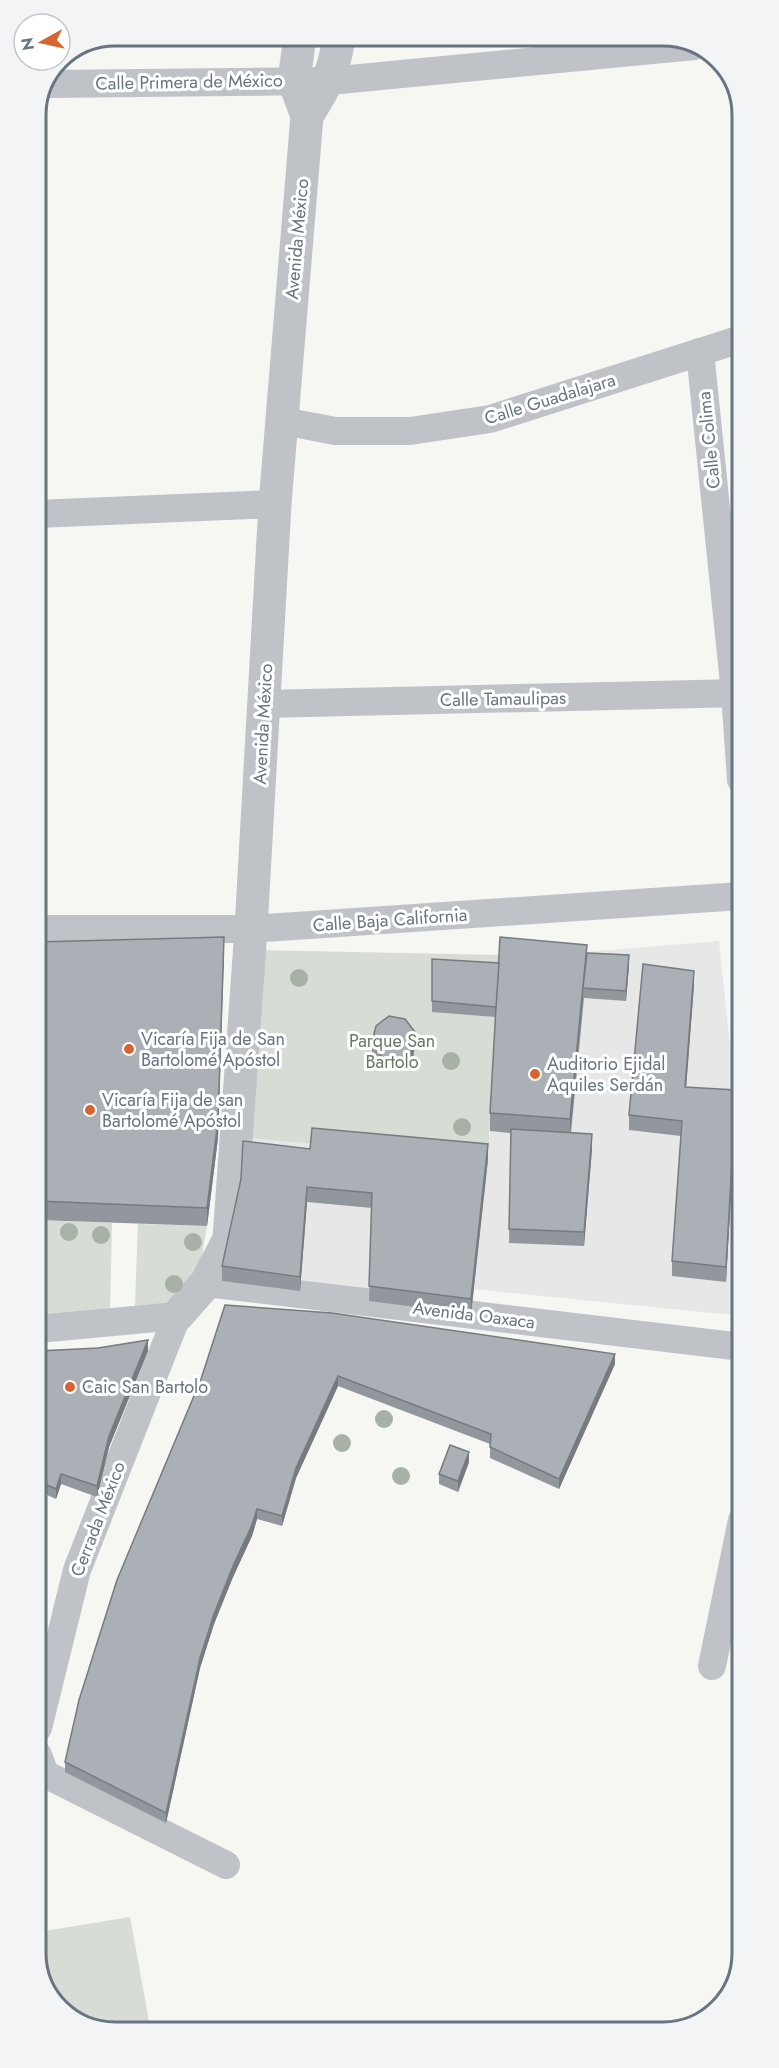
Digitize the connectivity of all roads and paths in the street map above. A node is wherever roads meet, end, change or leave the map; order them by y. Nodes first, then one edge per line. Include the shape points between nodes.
1 (299, 47) edge
2 (338, 47) edge
3 (674, 48) edge
4 (294, 81) junction
5 (329, 81) junction
6 (55, 84) edge
7 (307, 116) junction
8 (732, 342) edge
9 (700, 352) junction
10 (283, 421) junction
11 (275, 504) junction
12 (47, 514) edge
13 (732, 639) edge
14 (732, 693) edge
15 (264, 704) junction
16 (732, 897) edge
17 (47, 929) edge
18 (251, 929) junction
19 (206, 1282) junction
20 (177, 1316) junction
21 (47, 1328) edge
22 (732, 1346) edge
23 (732, 1569) edge
24 (712, 1666) dead end
25 (47, 1692) edge
26 (47, 1775) edge
27 (226, 1865) dead end

1 - 4 street
2 - 5 street, Avenida México
3 - 5 street, Calle Primera de México
4 - 5 street, Calle Primera de México
4 - 6 street, Calle Primera de México
4 - 7 street, Avenida México
5 - 7 street, Avenida México
7 - 10 street, Avenida México
8 - 9 street, Calle Guadalajara
9 - 10 street, Calle Guadalajara via 490,419 399,431 334,431
9 - 13 street, Calle Colima
10 - 11 street, Avenida México
11 - 12 street
11 - 15 street, Avenida México
14 - 15 street, Calle Tamaulipas
15 - 18 street, Avenida México
16 - 18 street, Calle Baja California
17 - 18 street, Calle Baja California
18 - 19 street, Avenida México via 229,1239
19 - 20 street, Avenida México
19 - 22 street, Avenida Oaxaca
20 - 21 street
20 - 25 street, Cerrada México via 77,1570
23 - 24 street
26 - 27 street

